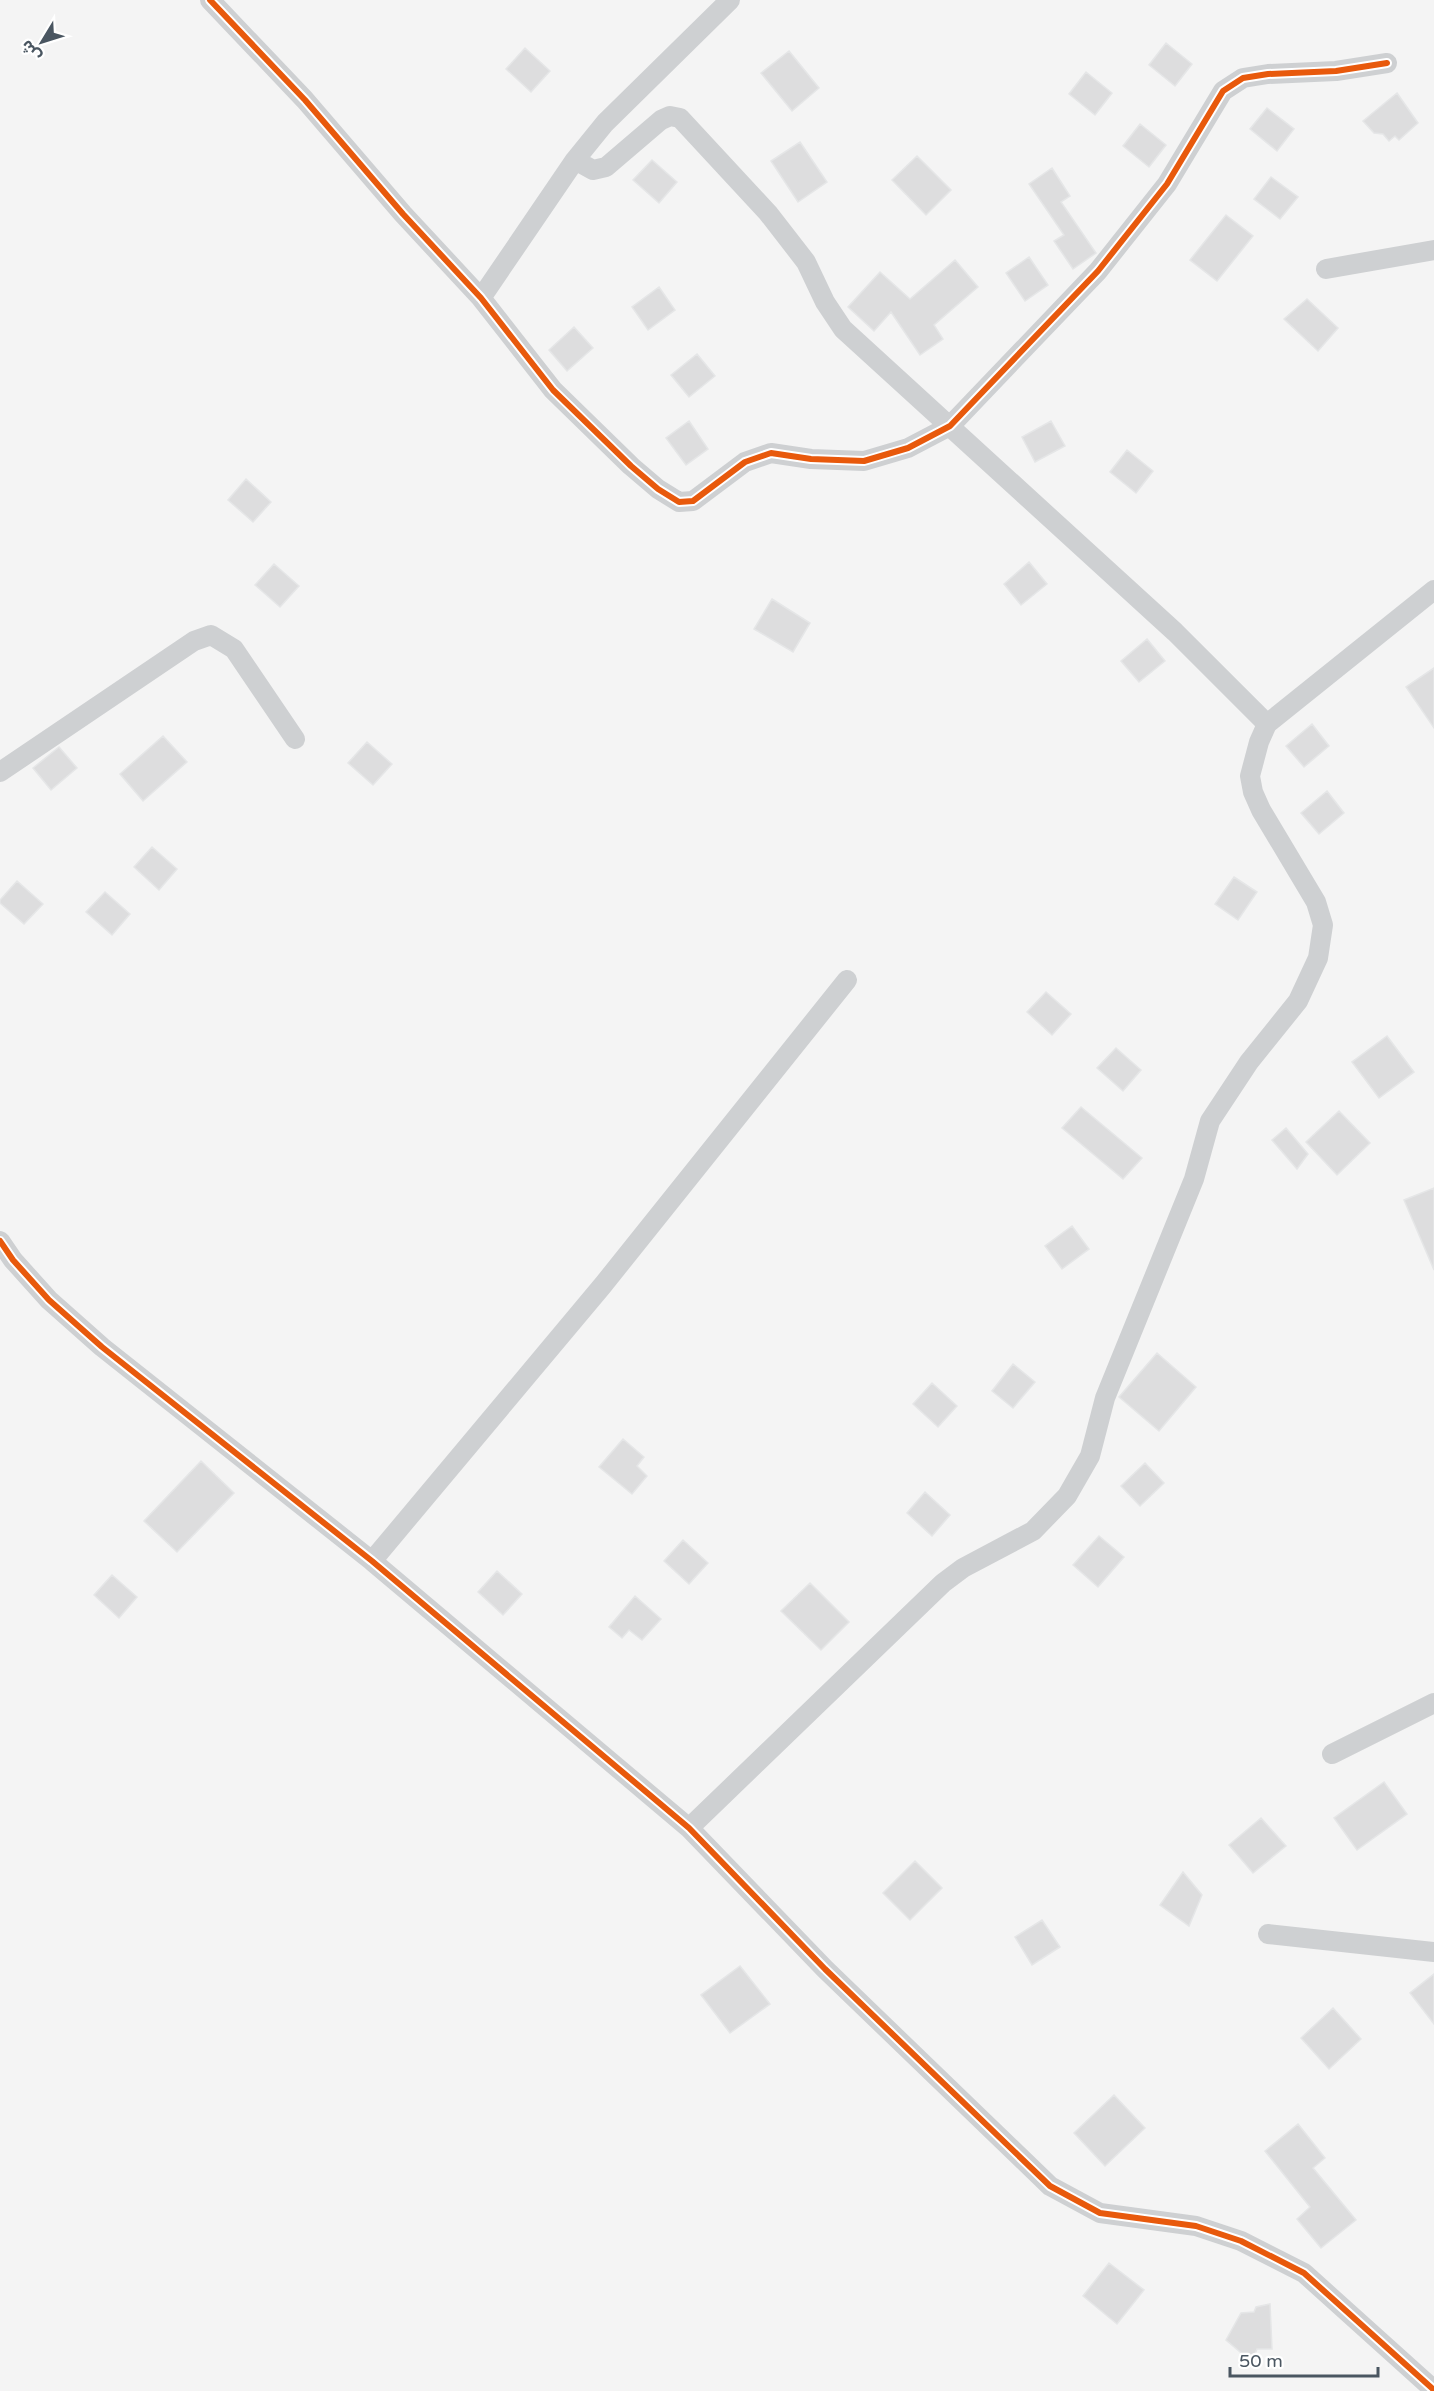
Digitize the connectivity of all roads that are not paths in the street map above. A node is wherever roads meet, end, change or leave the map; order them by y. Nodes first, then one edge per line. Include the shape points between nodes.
1 (210, 0) edge
2 (730, 0) edge
3 (1387, 63) dead end
4 (575, 160) junction
5 (1434, 250) edge
6 (1326, 269) dead end
7 (481, 298) junction
8 (950, 426) junction
9 (1434, 590) edge
10 (1267, 724) junction
11 (295, 739) dead end
12 (0, 772) edge
13 (847, 980) dead end
14 (0, 1241) edge
15 (372, 1560) junction
16 (1434, 1703) edge
17 (1332, 1754) dead end
18 (688, 1828) junction
19 (1268, 1934) dead end
20 (1434, 1952) edge
21 (1434, 2390) edge

1 - 7 street via 305,100
2 - 4 street via 605,123
3 - 8 street via 1336,71 1251,76 1223,91 1167,184 1098,271
4 - 7 street
4 - 8 street via 592,170 606,167 662,120 670,116 680,118 768,213 806,262 843,329
5 - 6 street
7 - 8 street via 553,390 631,466 679,502 693,501 745,462 771,453 864,461 908,448
8 - 10 street via 1175,632
9 - 10 street
10 - 18 street via 1250,777 1253,792 1316,902 1323,925 1318,958 1298,1001 1249,1062 1210,1121 1194,1179 1105,1398 1090,1456 1067,1496 1033,1531 943,1583
11 - 12 street via 234,649 211,634 194,641
13 - 15 street via 603,1285
14 - 15 street via 49,1300 102,1347
15 - 18 street
16 - 17 street
18 - 21 street via 825,1969 1050,2186 1100,2213 1196,2226 1241,2241 1304,2273
19 - 20 street

